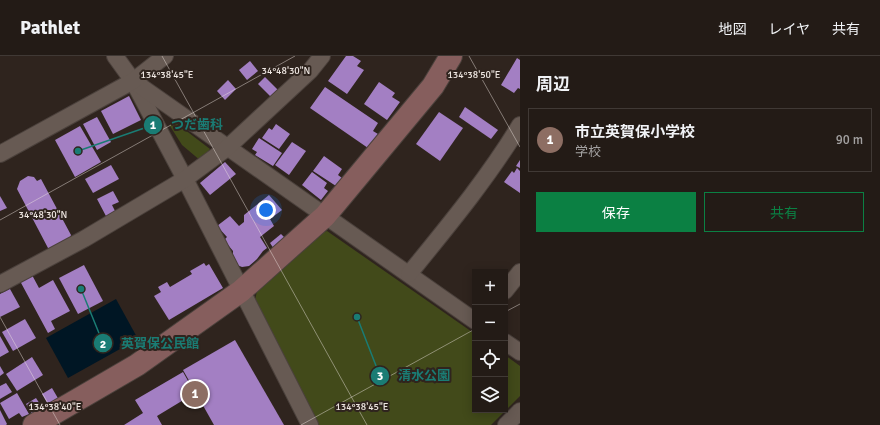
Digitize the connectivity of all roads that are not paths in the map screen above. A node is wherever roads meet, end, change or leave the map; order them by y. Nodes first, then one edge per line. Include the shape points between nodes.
1 (115, 56) edge
2 (165, 56) edge
3 (322, 56) edge
4 (451, 56) edge
5 (133, 81) junction
6 (520, 125) edge
7 (227, 148) junction
8 (0, 154) edge
9 (185, 179) junction
10 (325, 216) junction
11 (520, 272) edge
12 (409, 274) junction
13 (0, 284) edge
14 (508, 287) edge
15 (241, 291) junction
16 (472, 319) edge
17 (508, 344) edge
18 (520, 352) edge
19 (520, 411) edge
20 (34, 425) edge
21 (310, 425) edge
22 (506, 425) edge

1 - 5 street
2 - 5 street
3 - 7 street via 310,71
4 - 10 street via 433,86
5 - 7 street
5 - 8 street
5 - 9 street
6 - 12 street via 466,204
7 - 9 street
7 - 10 street
9 - 13 street via 84,239
9 - 15 street
10 - 12 street
10 - 15 street
11 - 14 street
12 - 16 street
15 - 20 street via 137,365
15 - 21 street
17 - 18 street
19 - 22 street

